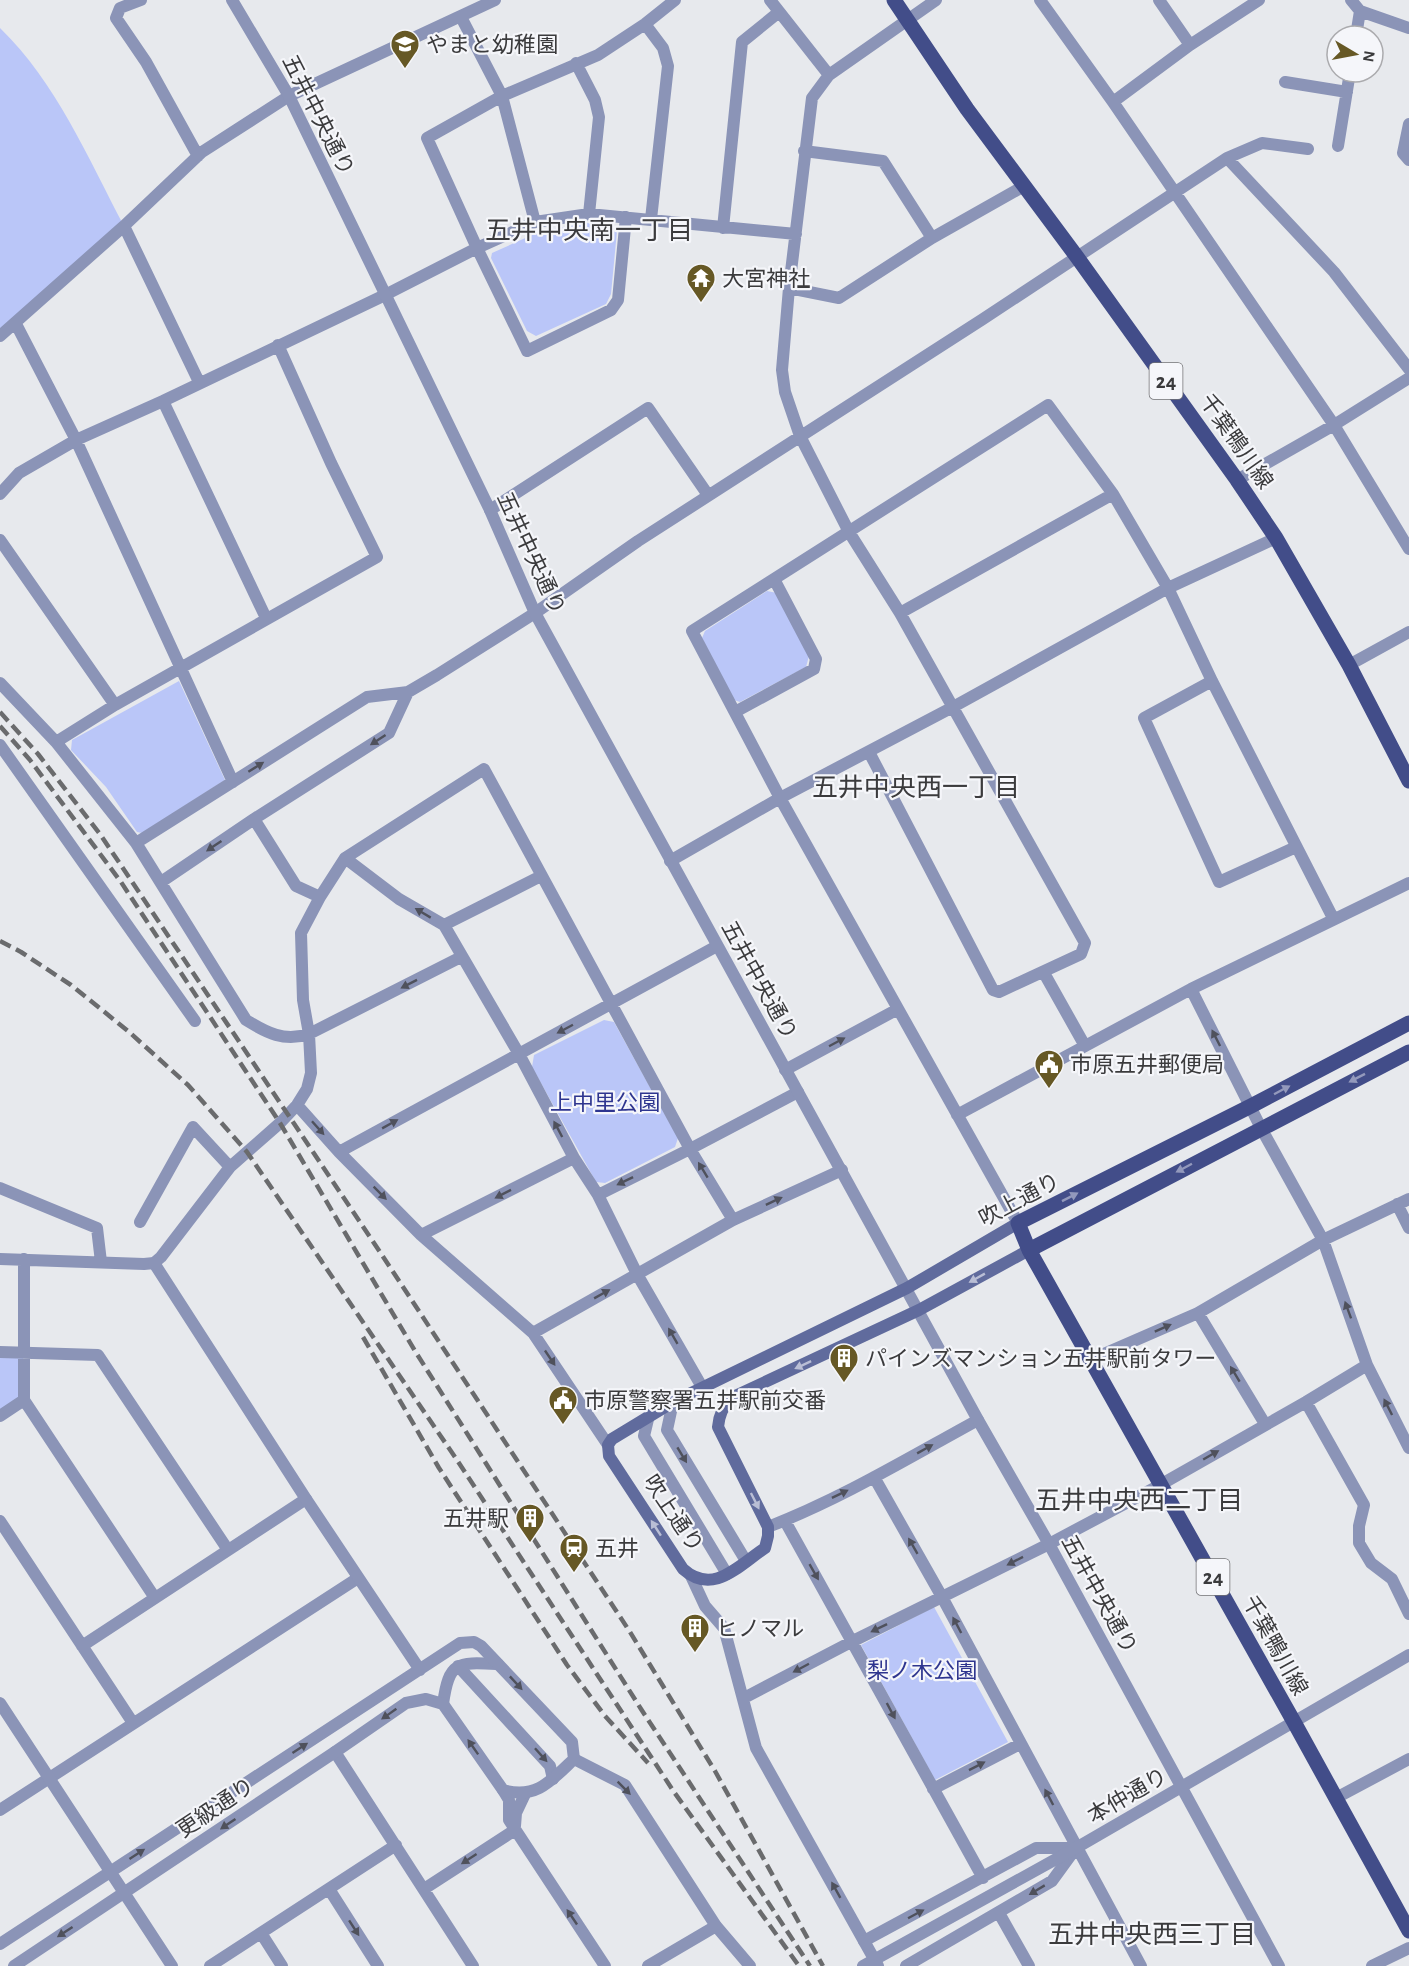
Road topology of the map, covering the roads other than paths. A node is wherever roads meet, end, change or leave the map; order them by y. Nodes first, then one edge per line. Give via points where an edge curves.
1 (141, 0) edge
2 (232, 0) edge
3 (495, 0) edge
4 (675, 0) edge
5 (770, 0) edge
6 (894, 0) edge
7 (936, 0) edge
8 (1040, 0) edge
9 (1159, 0) edge
10 (1259, 0) edge
11 (1351, 0) edge
12 (1368, 0) edge
13 (779, 12) junction
14 (1365, 13) junction
15 (461, 17) junction
16 (907, 20) junction
17 (645, 24) junction
18 (1361, 24) edge
19 (1409, 28) edge
20 (1190, 45) junction
21 (576, 63) junction
22 (829, 75) junction
23 (1285, 82) dead end
24 (1348, 84) edge
25 (1347, 92) junction
26 (289, 96) junction
27 (502, 96) junction
28 (1113, 102) junction
29 (1409, 124) edge
30 (1338, 146) dead end
31 (1308, 148) dead end
32 (804, 151) junction
33 (198, 156) junction
34 (1227, 158) junction
35 (1409, 160) edge
36 (1024, 186) junction
37 (1175, 192) junction
38 (589, 214) junction
39 (626, 217) junction
40 (651, 219) junction
41 (535, 222) junction
42 (124, 226) junction
43 (723, 228) junction
44 (796, 234) junction
45 (932, 238) junction
46 (477, 248) junction
47 (1077, 257) junction
48 (789, 288) junction
49 (385, 295) junction
50 (16, 324) junction
51 (0, 336) edge
52 (278, 345) junction
53 (1409, 369) edge
54 (1409, 378) edge
55 (200, 382) junction
56 (163, 400) junction
57 (1334, 425) junction
58 (800, 436) junction
59 (76, 440) junction
60 (1237, 480) junction
61 (0, 494) edge
62 (1113, 494) junction
63 (708, 495) junction
64 (489, 510) junction
65 (849, 531) junction
66 (1405, 534) edge
67 (1276, 538) junction
68 (0, 540) edge
69 (1409, 549) edge
70 (774, 579) junction
71 (1168, 588) junction
72 (535, 613) junction
73 (900, 613) junction
74 (266, 618) junction
75 (1409, 632) edge
76 (1349, 665) junction
77 (182, 668) junction
78 (1212, 681) junction
79 (0, 683) edge
80 (408, 692) junction
81 (115, 705) junction
82 (953, 707) junction
83 (735, 712) junction
84 (56, 742) junction
85 (2, 751) edge
86 (869, 752) junction
87 (1409, 781) edge
88 (233, 782) junction
89 (780, 798) junction
90 (254, 819) junction
91 (136, 843) junction
92 (1296, 847) junction
93 (345, 858) junction
94 (670, 861) junction
95 (540, 876) junction
96 (161, 882) junction
97 (1409, 883) edge
98 (320, 897) junction
99 (1333, 918) junction
100 (444, 925) junction
101 (717, 946) junction
102 (461, 957) junction
103 (1044, 973) junction
104 (1191, 988) junction
105 (612, 1004) junction
106 (898, 1009) junction
107 (195, 1021) dead end
108 (1409, 1023) edge
109 (309, 1034) junction
110 (1084, 1046) junction
111 (1409, 1052) edge
112 (519, 1054) junction
113 (785, 1070) junction
114 (798, 1092) junction
115 (297, 1105) junction
116 (1251, 1106) junction
117 (957, 1114) junction
118 (1261, 1128) junction
119 (690, 1149) junction
120 (339, 1152) junction
121 (574, 1158) junction
122 (230, 1167) junction
123 (842, 1170) junction
124 (0, 1188) edge
125 (598, 1195) junction
126 (1403, 1202) edge
127 (733, 1221) junction
128 (140, 1222) dead end
129 (1018, 1223) junction
130 (1409, 1228) edge
131 (421, 1235) junction
132 (1323, 1240) junction
133 (1029, 1250) junction
134 (0, 1259) edge
135 (24, 1259) junction
136 (101, 1262) junction
137 (154, 1263) junction
138 (637, 1274) junction
139 (907, 1288) junction
140 (919, 1310) junction
141 (1197, 1313) junction
142 (533, 1333) junction
143 (0, 1352) edge
144 (23, 1354) junction
145 (1090, 1360) junction
146 (1367, 1365) junction
147 (702, 1387) junction
148 (24, 1400) junction
149 (673, 1402) junction
150 (1306, 1402) junction
151 (650, 1414) junction
152 (0, 1416) edge
153 (978, 1420) junction
154 (1265, 1424) junction
155 (608, 1445) junction
156 (1409, 1448) edge
157 (874, 1477) junction
158 (1160, 1485) junction
159 (306, 1499) junction
160 (0, 1521) edge
161 (785, 1521) junction
162 (768, 1527) junction
163 (1049, 1544) junction
164 (228, 1550) junction
165 (746, 1561) junction
166 (727, 1574) junction
167 (691, 1576) junction
168 (358, 1578) junction
169 (942, 1597) junction
170 (155, 1598) junction
171 (1409, 1614) edge
172 (853, 1641) junction
173 (82, 1646) junction
174 (1409, 1656) edge
175 (498, 1664) junction
176 (458, 1666) junction
177 (420, 1670) junction
178 (744, 1698) junction
179 (0, 1703) edge
180 (443, 1704) junction
181 (1294, 1722) junction
182 (133, 1724) junction
183 (1020, 1744) junction
184 (335, 1752) junction
185 (574, 1759) junction
186 (1409, 1759) edge
187 (49, 1779) junction
188 (553, 1779) junction
189 (1182, 1788) junction
190 (933, 1789) junction
191 (503, 1790) junction
192 (525, 1794) junction
193 (1336, 1798) junction
194 (0, 1810) edge
195 (515, 1830) junction
196 (396, 1845) junction
197 (1076, 1848) junction
198 (111, 1872) junction
199 (983, 1878) junction
200 (424, 1889) junction
201 (329, 1890) junction
202 (124, 1893) junction
203 (999, 1913) junction
204 (716, 1926) junction
205 (1409, 1931) edge
206 (261, 1933) junction
207 (864, 1941) junction
208 (0, 1944) edge
209 (1409, 1948) edge
210 (14, 1966) edge
211 (172, 1966) edge
212 (210, 1966) edge
213 (282, 1966) edge
214 (378, 1966) edge
215 (473, 1966) edge
216 (605, 1966) edge
217 (648, 1966) edge
218 (750, 1966) edge
219 (863, 1966) edge
220 (878, 1966) edge
221 (906, 1966) edge
222 (1029, 1966) edge
223 (1141, 1966) edge
224 (1279, 1966) edge
225 (1372, 1966) edge

1 - 33 street via 120,8 116,18 146,62
2 - 26 street, 五井中央通り
3 - 15 street
4 - 17 street
5 - 13 street
6 - 16 main road, 千葉鴨川線 / 24
7 - 16 street
8 - 28 street
9 - 20 street
10 - 20 street
11 - 14 street
12 - 14 street
13 - 22 street
13 - 43 street via 742,42
14 - 18 street
14 - 19 street
15 - 26 street
15 - 27 street
16 - 22 street
16 - 36 main road, 千葉鴨川線 / 24
17 - 21 street via 598,55
17 - 40 street via 663,48 668,66
20 - 28 street
21 - 27 street
21 - 38 street via 595,100 598,117
22 - 32 street via 812,98
23 - 25 street
24 - 25 street
25 - 30 street
26 - 33 street
26 - 49 street, 五井中央通り
27 - 41 street
27 - 46 street via 428,138
28 - 37 street
29 - 35 street via 1403,153
31 - 34 street via 1262,143
32 - 44 street
32 - 45 street via 883,161
33 - 42 street
34 - 37 street
34 - 53 street via 1334,272
36 - 45 street
36 - 47 main road, 千葉鴨川線 / 24
37 - 47 street
37 - 57 street
38 - 39 street
38 - 41 street
39 - 40 street
39 - 46 street via 618,300 611,310 527,351
40 - 43 street
41 - 46 street
42 - 50 street
42 - 55 street
43 - 44 street
44 - 48 street
45 - 48 street via 839,298
46 - 49 street
47 - 58 street
47 - 60 main road, 千葉鴨川線 / 24
48 - 58 street via 782,370
49 - 52 street
49 - 64 street, 五井中央通り
50 - 51 street
50 - 59 street
52 - 55 street
52 - 74 street via 378,557
54 - 57 street
55 - 56 street
56 - 59 street
56 - 74 street
57 - 60 street
57 - 66 street
58 - 63 street
58 - 65 street
59 - 61 street via 19,473
59 - 77 street
60 - 67 main road, 千葉鴨川線 / 24
62 - 65 street via 1048,405
62 - 71 street
62 - 73 street
63 - 64 street via 648,408
63 - 72 street
64 - 72 street, 五井中央通り
65 - 70 street
65 - 73 street
66 - 69 street
67 - 71 street
67 - 76 main road, 千葉鴨川線 / 24
68 - 81 street
70 - 83 street via 692,631
70 - 83 street via 816,659 814,669
71 - 78 street
71 - 82 street
72 - 80 street
72 - 94 street, 五井中央通り
73 - 82 street
74 - 77 street
75 - 76 street
76 - 87 main road, 千葉鴨川線 / 24
77 - 81 street
77 - 88 street
78 - 92 street
78 - 92 street via 1144,718 1219,882
79 - 84 street
88 -> 80 street via 367,697
80 -> 90 street via 389,733
81 - 84 street
82 - 86 street
82 - 103 street via 1085,943 1082,954
83 - 89 street
84 - 91 street
85 - 107 street
86 - 89 street
86 - 103 street via 993,990 999,992
88 - 91 street
89 - 94 street
89 - 106 street
90 -> 96 street
90 - 98 street via 296,886
91 - 96 street
92 - 99 street
93 - 95 street via 484,769
93 - 98 street
100 -> 93 street via 399,899
94 - 101 street, 五井中央通り
95 - 100 street
95 - 105 street
96 - 109 street via 246,1020 268,1034 297,1038
97 - 99 street
98 - 109 street via 301,933 303,1000
99 - 104 street
100 - 102 street
101 - 105 street
101 - 113 street, 五井中央通り
102 -> 109 street
102 - 112 street
103 - 110 street
104 - 110 street
116 -> 104 street
105 -> 112 street
105 - 119 street
113 -> 106 street
106 - 117 street
116 -> 108 main road, 吹上通り
109 - 115 street via 310,1081
110 - 117 street
111 -> 118 main road
120 -> 112 street
121 -> 112 street
113 - 114 street, 五井中央通り
114 - 119 street
114 - 123 street, 五井中央通り
115 -> 120 street
115 - 122 street
116 - 118 street
129 -> 116 main road, 吹上通り
117 - 129 street
118 - 132 street
118 -> 133 main road
119 -> 125 street
127 -> 119 street
120 -> 131 street
121 - 125 street
121 -> 131 street
122 - 128 street via 193,1127
122 - 137 street
127 -> 123 street
123 - 139 street, 五井中央通り
124 - 136 street via 97,1228
125 - 138 street
126 - 130 street
126 - 132 street
127 - 138 street
129 - 133 main road, 千葉鴨川線 / 24
129 - 139 main road, 吹上通り
131 - 142 street
132 - 141 street
146 -> 132 street
133 -> 140 main road
133 - 145 main road, 千葉鴨川線 / 24
134 - 135 street
135 - 136 street
135 - 144 street
136 - 137 street
137 - 159 street
142 -> 138 street
147 -> 138 street
139 - 140 street, 五井中央通り
139 - 147 main road, 吹上通り
140 - 153 street, 五井中央通り
140 -> 162 main road via 726,1403 717,1426
145 -> 141 street
154 -> 141 street
142 -> 155 street
143 - 144 street
144 - 148 street
144 - 164 street via 98,1355
145 - 158 main road, 千葉鴨川線 / 24
146 - 150 street
156 -> 146 street
147 - 149 main road, 吹上通り
148 - 152 street
148 - 170 street
149 - 151 main road, 吹上通り
149 -> 165 street via 667,1430
150 - 154 street
150 - 171 street via 1364,1505 1359,1543 1371,1563 1392,1579
151 - 155 main road, 吹上通り
151 - 166 street via 644,1436
157 -> 153 street
153 - 163 street, 五井中央通り
158 -> 154 street
167 -> 155 main road, 吹上通り via 609,1456
161 -> 157 street
169 -> 157 street
158 - 163 street
158 - 181 main road, 千葉鴨川線 / 24
159 - 164 street
159 - 168 street
160 - 173 street
161 - 162 street
161 -> 172 street
162 - 165 main road, 吹上通り via 765,1548
163 -> 169 street
163 - 189 street, 五井中央通り
164 - 170 street
165 - 166 main road, 吹上通り
166 - 167 main road, 吹上通り via 709,1581
167 - 178 street via 705,1606 724,1628
168 - 177 street
168 - 182 street
169 -> 172 street
183 -> 169 street
170 - 173 street
172 -> 178 street
172 -> 190 street
173 - 182 street
174 - 181 street, 本仲通り
175 - 176 street
175 - 177 street, 更級通り via 481,1646 468,1641
175 -> 185 street via 572,1742
176 - 180 street via 446,1684
176 -> 188 street via 550,1766
198 -> 177 street, 更級通り
207 -> 178 street via 756,1748
179 - 187 street
180 -> 184 street, 更級通り via 426,1699 406,1702
191 -> 180 street
181 - 189 street, 本仲通り
181 - 193 main road, 千葉鴨川線 / 24
182 - 187 street
190 -> 183 street
197 -> 183 street
184 - 196 street
184 -> 202 street, 更級通り
185 - 188 street
185 -> 204 street via 624,1785
186 - 193 street
187 - 194 street
187 - 198 street
188 - 192 street
189 - 197 street, 本仲通り
189 - 224 street, 五井中央通り
190 - 199 street
191 - 192 street
191 - 195 street
192 - 195 street via 516,1813
193 - 205 main road, 千葉鴨川線 / 24
195 -> 200 street
216 -> 195 street
196 - 200 street
196 - 201 street
197 - 199 street via 1036,1848
197 -> 203 street via 1052,1881
197 - 219 street, 本仲通り
197 - 223 street
198 - 202 street
198 - 208 street, 更級通り
207 -> 199 street
200 - 215 street
201 - 206 street
201 -> 214 street
202 -> 210 street, 更級通り
202 - 211 street
203 - 221 street
203 - 222 street
204 - 217 street
204 - 218 street
206 - 212 street
206 - 213 street
207 - 220 street, bridge
209 - 225 street

